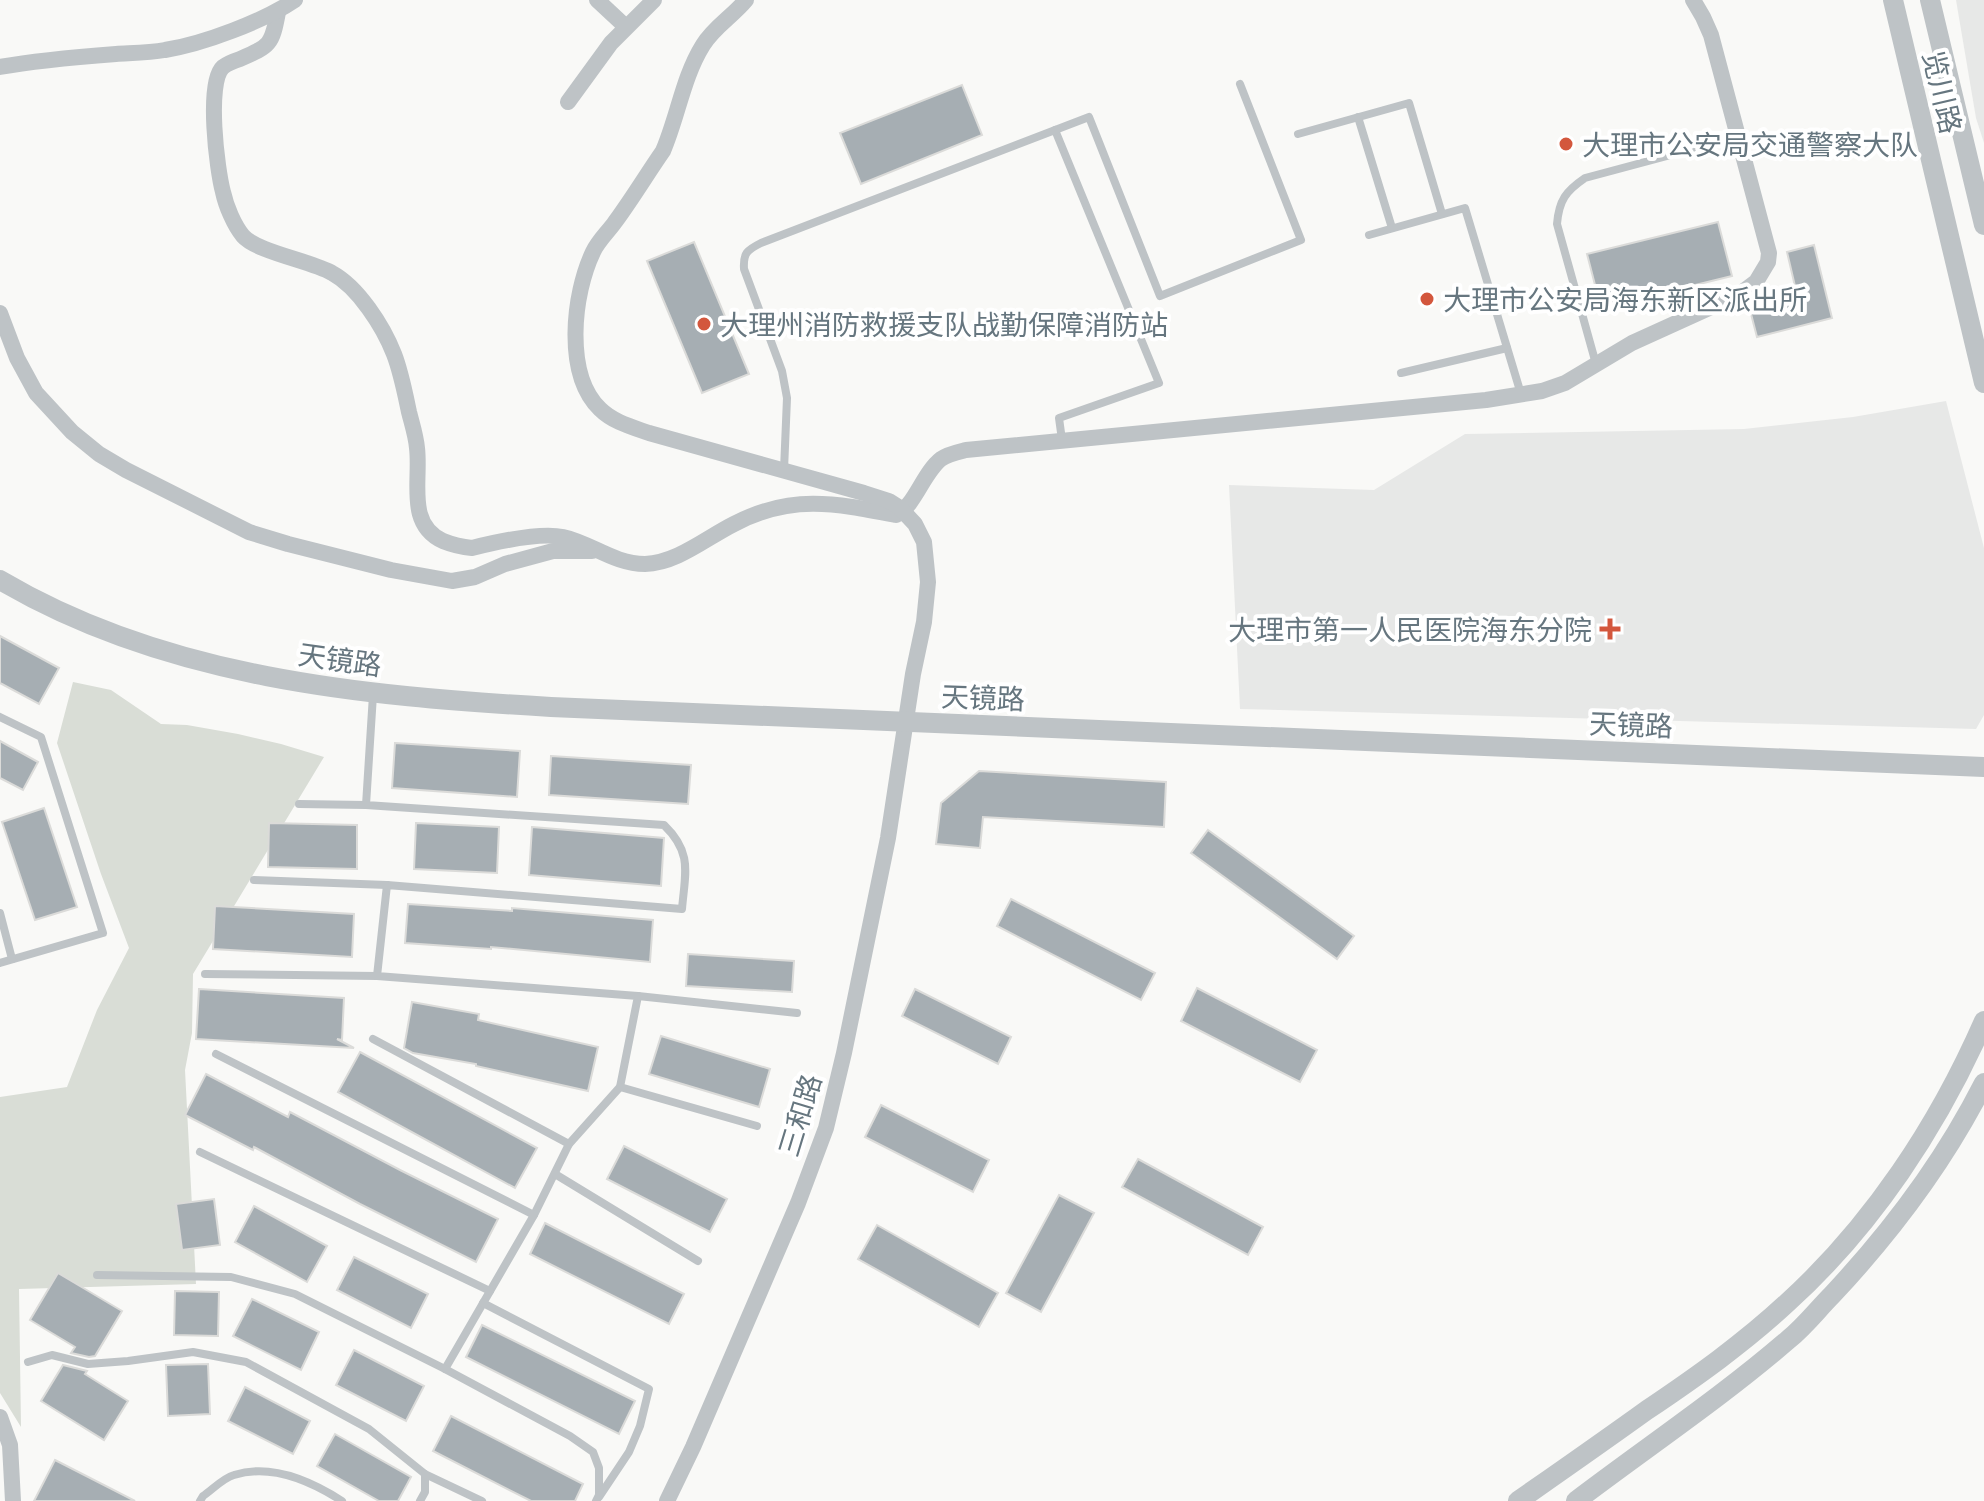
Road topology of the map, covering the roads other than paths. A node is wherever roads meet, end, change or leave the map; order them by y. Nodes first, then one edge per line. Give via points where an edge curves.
1 (295, 0) edge
2 (597, 0) edge
3 (654, 0) edge
4 (746, 0) edge
5 (1693, 0) edge
6 (1893, 0) edge
7 (1930, 0) edge
8 (278, 12) junction
9 (626, 27) junction
10 (0, 67) edge
11 (1240, 84) dead end
12 (568, 102) dead end
13 (1358, 117) junction
14 (1055, 130) junction
15 (1298, 134) dead end
16 (1738, 137) junction
17 (1442, 214) junction
18 (1984, 225) edge
19 (1392, 228) junction
20 (1369, 235) dead end
21 (0, 313) edge
22 (1507, 348) junction
23 (1596, 365) junction
24 (1401, 373) dead end
25 (1984, 383) edge
26 (1521, 394) junction
27 (1062, 441) junction
28 (784, 471) junction
29 (903, 511) junction
30 (598, 551) junction
31 (0, 580) edge
32 (373, 692) junction
33 (0, 717) edge
34 (905, 721) junction
35 (1984, 767) edge
36 (299, 804) dead end
37 (366, 805) junction
38 (254, 880) dead end
39 (387, 885) junction
40 (0, 913) edge
41 (12, 959) junction
42 (0, 963) edge
43 (205, 974) dead end
44 (377, 976) junction
45 (638, 996) junction
46 (797, 1013) dead end
47 (1984, 1021) edge
48 (373, 1039) dead end
49 (216, 1054) dead end
50 (1984, 1083) edge
51 (620, 1087) junction
52 (757, 1126) dead end
53 (569, 1144) junction
54 (200, 1152) dead end
55 (555, 1174) junction
56 (534, 1215) junction
57 (698, 1261) dead end
58 (97, 1275) dead end
59 (490, 1291) junction
60 (483, 1303) junction
61 (28, 1362) dead end
62 (445, 1369) junction
63 (0, 1417) edge
64 (425, 1474) junction
65 (13, 1501) edge
66 (200, 1501) edge
67 (342, 1501) edge
68 (420, 1501) edge
69 (482, 1501) edge
70 (667, 1501) edge
71 (1518, 1501) edge
72 (1576, 1501) edge

1 - 8 street
2 - 9 street
3 - 9 street
4 - 28 street via 704,44 663,151 594,250 583,279 576,352 589,395 620,423
5 - 16 street via 1711,35
6 - 25 street, 览川路
7 - 18 street, 览川路
8 - 10 street via 164,50
8 - 30 street via 268,44 228,64 218,76 214,106 219,171 237,227 250,242 331,272 371,311 394,353 406,398 417,447 420,520 428,531 461,547 562,536
9 - 12 street
11 - 14 lane via 1301,240 1160,296 1089,117
13 - 15 lane
13 - 17 lane via 1409,103
13 - 19 lane
14 - 27 lane via 1159,383 1059,418
14 - 28 lane via 747,251 744,269 787,398
16 - 23 street via 1769,253 1756,282
16 - 23 lane via 1585,178 1564,197 1557,224
17 - 19 lane
17 - 22 lane via 1465,208
19 - 20 lane
21 - 30 street via 36,393 72,432 126,470 249,532 452,581 553,551
22 - 24 lane
22 - 26 lane
23 - 26 street via 1565,383
26 - 27 street
27 - 29 street via 951,454 934,466
28 - 29 street via 889,501
29 - 30 street via 896,515 797,503 736,522 660,562 634,563
29 - 34 street, 三和路 via 924,542 928,582
31 - 32 street, 天镜路 via 61,612 149,646 269,677
32 - 34 street, 天镜路 via 551,707
32 - 37 lane
33 - 41 lane via 41,737 103,933
34 - 35 street, 天镜路
34 - 70 street, 三和路 via 888,838 826,1128
36 - 37 lane
37 - 39 lane via 664,825 676,836 686,859 682,909
38 - 39 lane
39 - 44 lane
40 - 41 lane
41 - 42 lane
43 - 44 lane
44 - 45 lane
45 - 46 lane
45 - 51 lane
47 - 71 street via 1920,1143 1871,1212 1788,1303 1706,1370
48 - 53 lane
49 - 56 lane
50 - 72 street via 1947,1151 1898,1219 1792,1337
51 - 52 lane
51 - 53 lane
53 - 55 lane
54 - 59 lane
55 - 56 lane
55 - 57 lane
56 - 59 lane
58 - 62 lane via 244,1280 295,1294
59 - 60 lane
60 - 62 lane
60 - 62 lane via 649,1389 629,1452 596,1501 599,1468 593,1452
61 - 64 lane via 52,1355 88,1364 193,1352 246,1362 369,1429
63 - 65 street via 10,1445
64 - 68 lane
64 - 69 lane
66 - 67 lane via 232,1475 262,1471 289,1474

